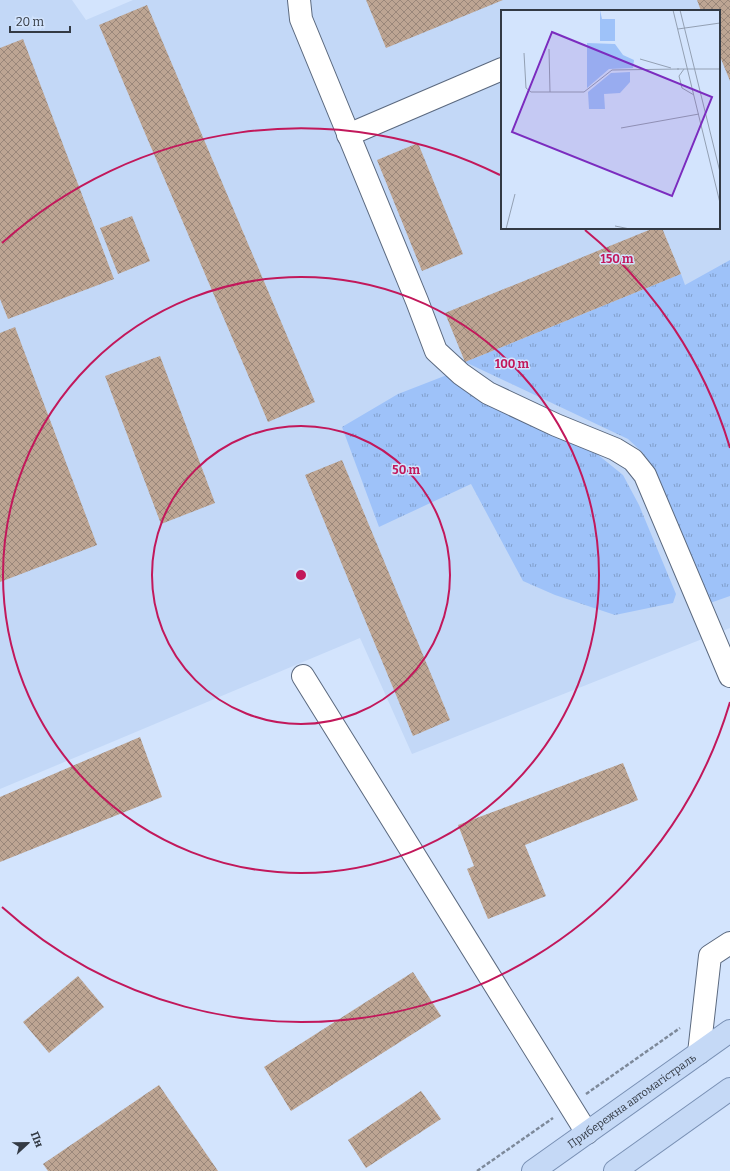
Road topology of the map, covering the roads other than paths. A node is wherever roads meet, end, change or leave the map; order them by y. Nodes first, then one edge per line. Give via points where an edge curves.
1 (299, 0) edge
2 (501, 69) edge
3 (348, 135) junction
4 (303, 676) dead end
5 (730, 676) edge
6 (730, 943) edge
7 (730, 1031) edge
8 (699, 1053) junction
9 (730, 1089) edge
10 (587, 1133) junction
11 (533, 1171) edge
12 (616, 1171) edge

1 - 3 lane via 301,19
2 - 3 lane
3 - 5 lane via 436,351 460,374 488,393 615,449 633,460 645,475
4 - 10 lane
6 - 8 lane via 710,956
7 - 8 main road, Прибережна автомагістраль
8 - 10 main road, Прибережна автомагістраль
9 - 12 main road
10 - 11 main road, Прибережна автомагістраль

